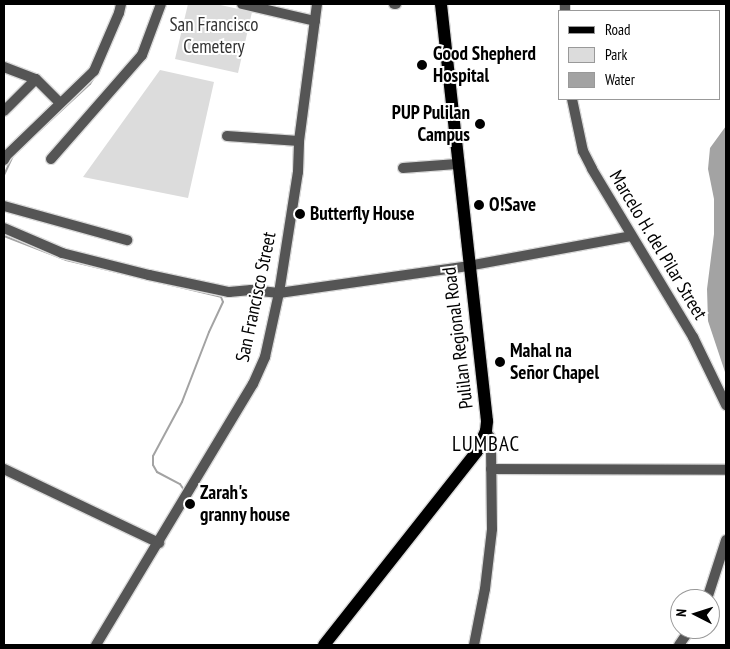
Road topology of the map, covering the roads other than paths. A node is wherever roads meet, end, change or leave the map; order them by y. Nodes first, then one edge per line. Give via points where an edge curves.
1 (121, 4) edge
2 (161, 4) edge
3 (242, 4) edge
4 (317, 4) edge
5 (441, 4) edge
6 (315, 21) junction
7 (4, 66) edge
8 (36, 79) junction
9 (572, 100) edge
10 (60, 103) junction
11 (6, 107) edge
12 (227, 136) dead end
13 (299, 141) junction
14 (52, 159) dead end
15 (4, 160) edge
16 (457, 164) junction
17 (403, 168) dead end
18 (4, 206) edge
19 (4, 228) edge
20 (632, 236) junction
21 (127, 240) dead end
22 (468, 266) junction
23 (279, 293) junction
24 (726, 405) edge
25 (486, 431) junction
26 (4, 469) edge
27 (491, 470) junction
28 (726, 470) edge
29 (726, 540) edge
30 (159, 543) junction
31 (710, 589) edge
32 (96, 645) edge
33 (324, 645) edge
34 (474, 645) edge

1 - 10 street via 94,71
2 - 14 street via 142,55
3 - 6 street
4 - 6 street, San Francisco Street
5 - 16 main road, Pulilan Regional Road
6 - 13 street, San Francisco Street
7 - 8 street
8 - 10 street
8 - 11 street
9 - 20 street, Marcelo H. del Pilar Street via 583,151
10 - 15 street
12 - 13 street
13 - 23 street, San Francisco Street via 298,172
16 - 17 street
16 - 22 main road, Pulilan Regional Road
18 - 21 street
19 - 23 street via 62,252 149,275 229,292
20 - 22 street
20 - 24 street, Marcelo H. del Pilar Street via 693,337
22 - 23 street
22 - 25 main road, Pulilan Regional Road
23 - 30 street, San Francisco Street via 265,358 253,384
25 - 27 street via 490,437
25 - 33 main road, Pulilan Regional Road via 477,451
26 - 30 street
27 - 28 street
27 - 34 street via 492,529
29 - 31 street
30 - 32 street, San Francisco Street

